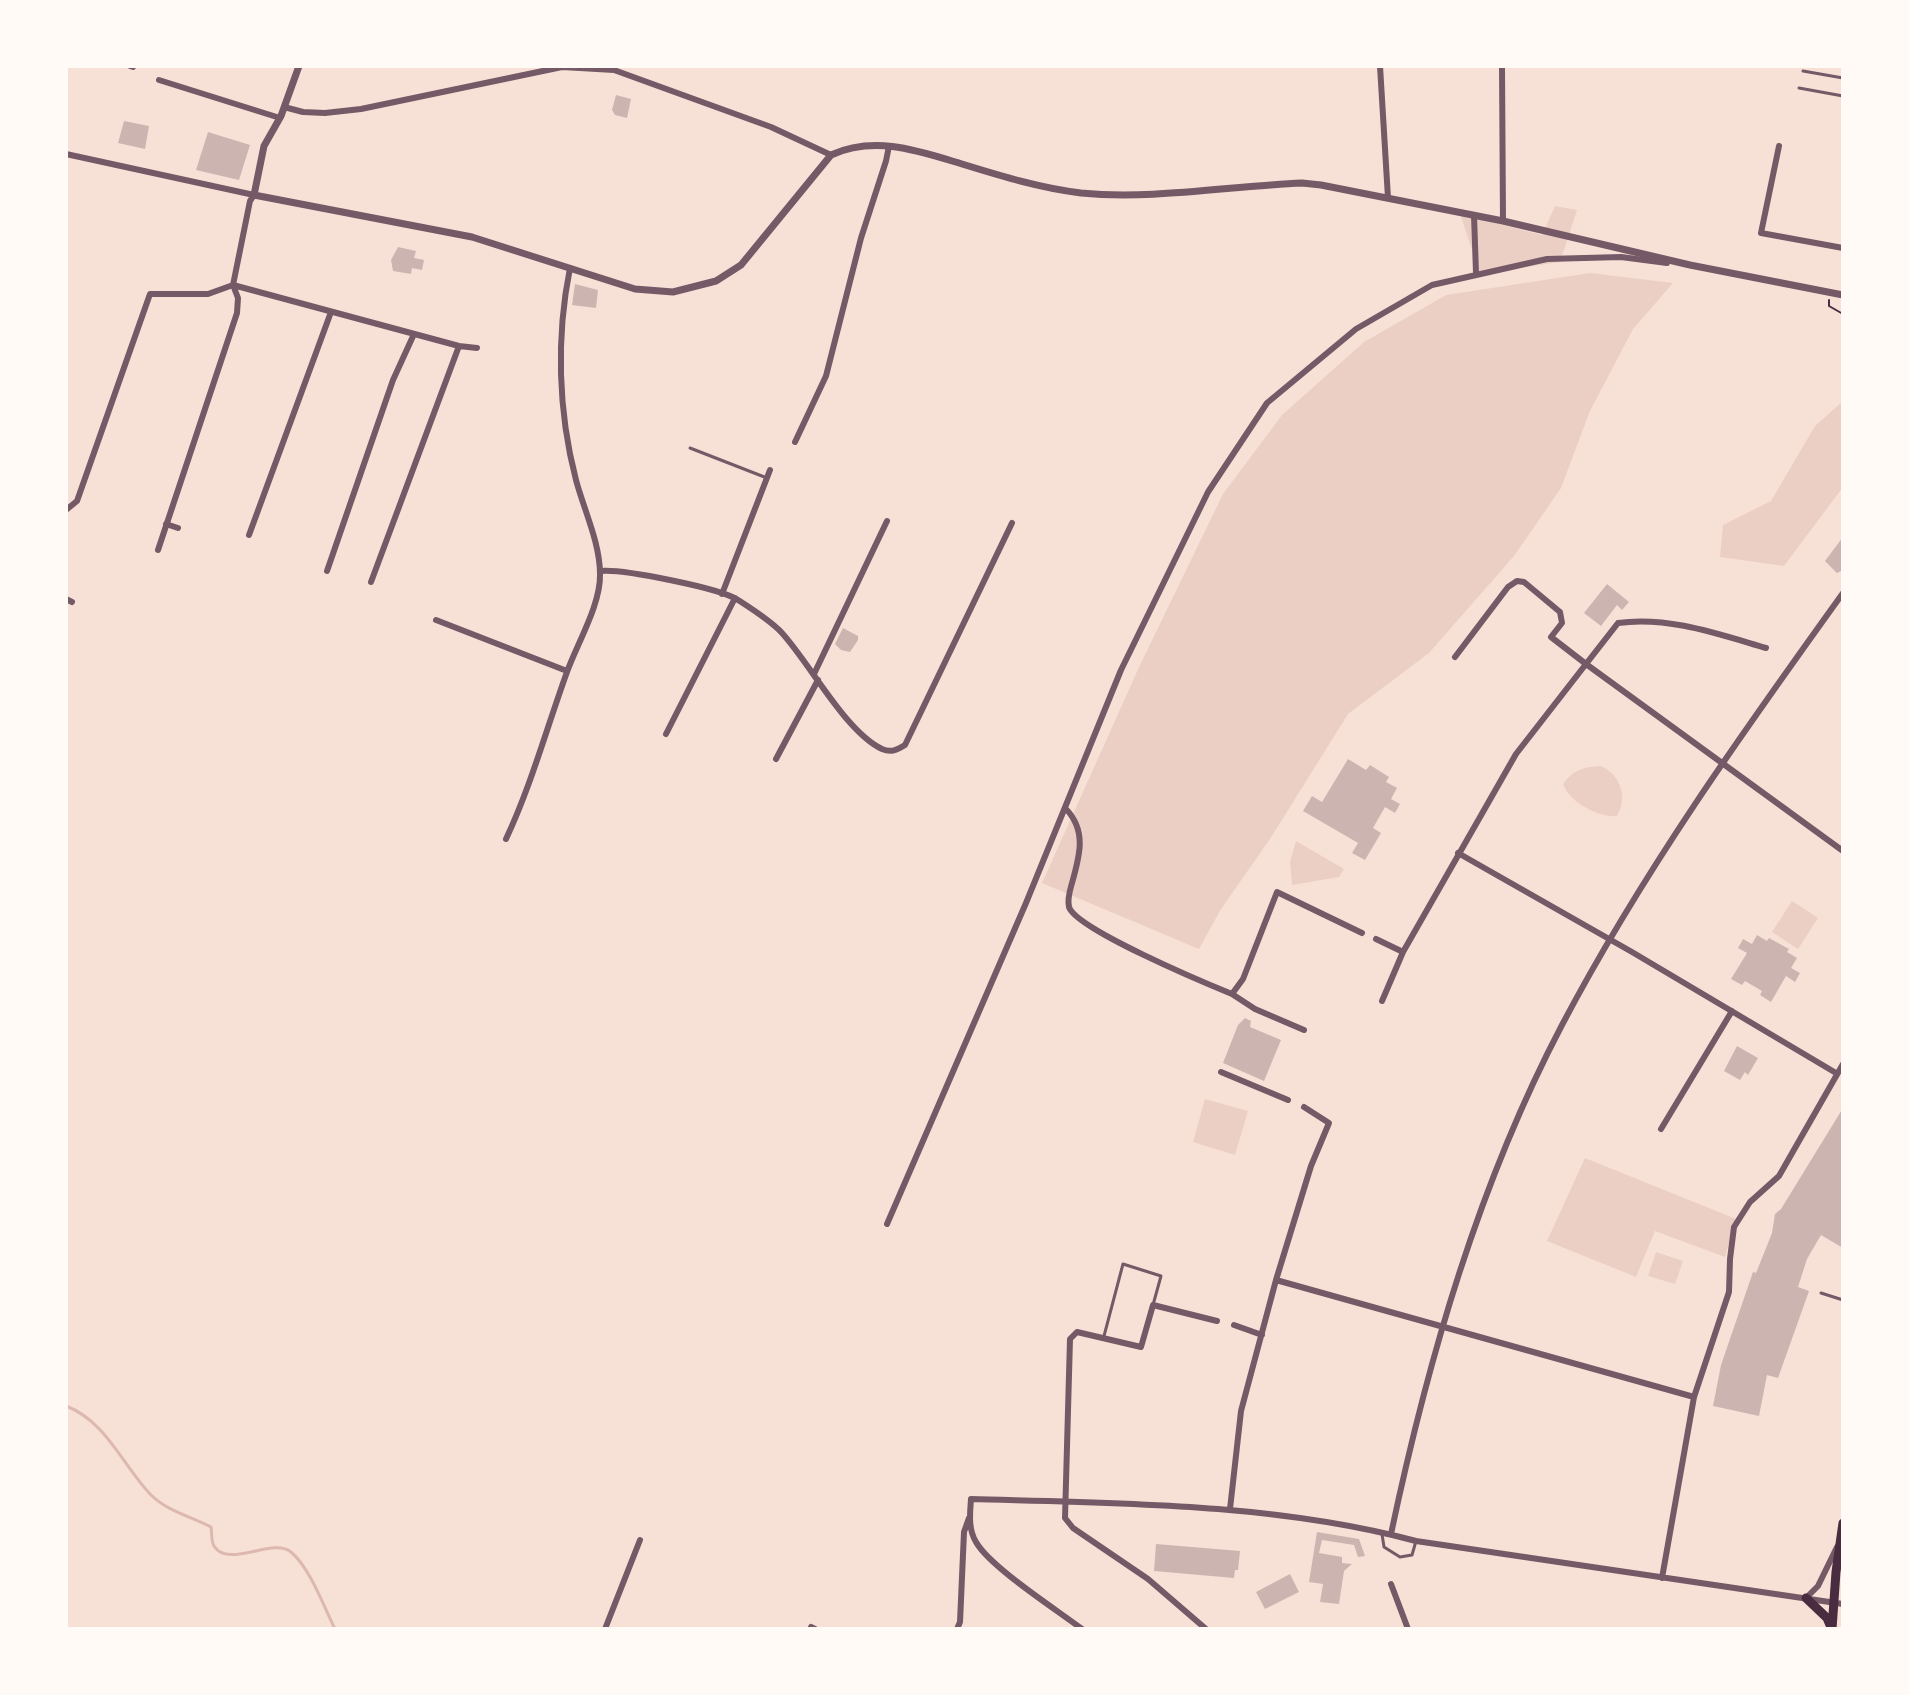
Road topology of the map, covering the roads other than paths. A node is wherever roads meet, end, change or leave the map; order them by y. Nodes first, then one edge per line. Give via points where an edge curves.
1 (299, 66) edge
2 (1380, 66) edge
3 (1502, 66) edge
4 (1803, 71) dead end
5 (1843, 78) edge
6 (159, 80) dead end
7 (1799, 88) dead end
8 (1843, 96) edge
9 (284, 107) junction
10 (280, 118) junction
11 (889, 146) junction
12 (1779, 146) dead end
13 (66, 154) edge
14 (831, 155) junction
15 (254, 195) junction
16 (1388, 198) junction
17 (1474, 215) junction
18 (1503, 221) junction
19 (1843, 248) edge
20 (1690, 265) junction
21 (570, 268) junction
22 (1476, 273) junction
23 (233, 285) junction
24 (1843, 295) edge
25 (331, 312) junction
26 (414, 334) junction
27 (459, 346) junction
28 (477, 348) dead end
29 (795, 442) dead end
30 (690, 448) dead end
31 (770, 470) dead end
32 (767, 478) junction
33 (66, 510) edge
34 (887, 521) dead end
35 (1012, 523) dead end
36 (166, 524) junction
37 (178, 528) dead end
38 (249, 535) dead end
39 (158, 550) dead end
40 (327, 571) dead end
41 (601, 571) junction
42 (371, 582) dead end
43 (1843, 593) edge
44 (722, 594) junction
45 (735, 598) junction
46 (436, 620) dead end
47 (1766, 648) dead end
48 (1455, 657) dead end
49 (1586, 664) junction
50 (567, 671) junction
51 (816, 677) junction
52 (666, 734) dead end
53 (776, 759) dead end
54 (1723, 763) junction
55 (1065, 808) junction
56 (506, 839) dead end
57 (1843, 851) edge
58 (1458, 853) junction
59 (1362, 933) dead end
60 (1376, 939) dead end
61 (1611, 940) junction
62 (1403, 952) junction
63 (1232, 994) junction
64 (1382, 1001) dead end
65 (1732, 1011) junction
66 (1302, 1030) dead end
67 (1843, 1064) edge
68 (1221, 1072) dead end
69 (1836, 1073) junction
70 (1288, 1100) dead end
71 (1304, 1107) dead end
72 (1661, 1129) dead end
73 (887, 1224) dead end
74 (1276, 1280) junction
75 (1821, 1293) dead end
76 (1843, 1300) edge
77 (1153, 1305) junction
78 (1217, 1321) dead end
79 (1234, 1325) dead end
80 (1444, 1325) junction
81 (1262, 1335) junction
82 (1103, 1337) junction
83 (1694, 1397) junction
84 (1065, 1502) junction
85 (1230, 1509) junction
86 (969, 1518) junction
87 (1843, 1523) edge
88 (1382, 1532) junction
89 (1391, 1534) junction
90 (640, 1540) dead end
91 (1840, 1540) junction
92 (1416, 1541) junction
93 (1662, 1578) junction
94 (1391, 1584) dead end
95 (1806, 1598) junction
96 (1838, 1603) edge
97 (605, 1629) edge
98 (957, 1629) edge
99 (1082, 1629) edge
100 (1206, 1629) edge
101 (1408, 1629) edge
102 (1832, 1629) edge

1 - 9 street
2 - 16 street
3 - 18 street
4 - 5 lane
6 - 10 street
7 - 8 lane
9 - 10 street
9 - 14 street via 325,113 361,109 562,67 614,70 771,127
10 - 15 street via 264,146
11 - 14 street via 859,145
11 - 16 street via 1083,193 1302,183
11 - 29 street via 826,376
12 - 19 street via 1761,233
13 - 15 street
14 - 21 street via 741,265 716,281 663,293
15 - 21 street via 472,237
15 - 23 street
16 - 17 street
17 - 18 street
17 - 22 street
18 - 20 street
20 - 22 street via 1621,257 1547,259
20 - 24 street
21 - 41 street via 560,336 563,398 571,459
22 - 55 street via 1432,285 1356,329 1267,403 1208,492 1121,670
23 - 25 street
23 - 33 street via 208,294 150,294 77,501
23 - 36 street via 237,313
25 - 26 street
25 - 38 street
26 - 27 street
26 - 40 street
27 - 28 street
27 - 42 street
30 - 32 lane
31 - 32 street
32 - 44 street
34 - 51 street
35 - 51 street via 905,745 884,750 858,731
36 - 37 street
36 - 39 street
41 - 44 street
41 - 50 street via 598,594
43 - 54 street
44 - 45 street
45 - 51 street via 780,631
45 - 52 street
46 - 50 street
47 - 49 street via 1693,627 1641,620 1618,623
48 - 49 street via 1508,587 1521,581 1560,612 1562,623 1551,637
49 - 54 street
49 - 58 street via 1516,754
50 - 56 street
51 - 53 street
54 - 57 street
54 - 61 street
55 - 63 street via 1076,819 1081,842 1069,896 1076,918
55 - 73 street
58 - 61 street
58 - 62 street
59 - 63 street via 1277,892 1243,979
60 - 62 street
61 - 65 street
61 - 80 street via 1562,1025 1522,1111 1473,1231
62 - 64 street
63 - 66 street
65 - 69 street
65 - 72 street
67 - 69 street
68 - 70 street
69 - 83 street via 1779,1176 1750,1202 1734,1227 1729,1292
71 - 74 street via 1329,1123
74 - 80 street
74 - 81 street
75 - 76 lane
77 - 78 street
77 - 82 street via 1141,1347
77 - 82 lane via 1161,1276 1123,1264
79 - 81 street
80 - 83 street
80 - 89 street via 1413,1430
81 - 85 street via 1241,1411
82 - 84 street via 1073,1334
83 - 93 street
84 - 85 street
84 - 86 street via 971,1499
84 - 100 street via 1065,1518 1073,1528 1148,1579
85 - 88 street
86 - 98 street
86 - 99 street via 975,1541 989,1558
87 - 91 main road
88 - 89 street
88 - 92 lane via 1384,1547 1400,1557 1412,1555
89 - 92 street
90 - 97 street
91 - 95 street via 1818,1586
91 - 96 main road
92 - 93 street
93 - 95 street
94 - 101 street
95 - 96 street
95 - 102 main road
96 - 102 main road

